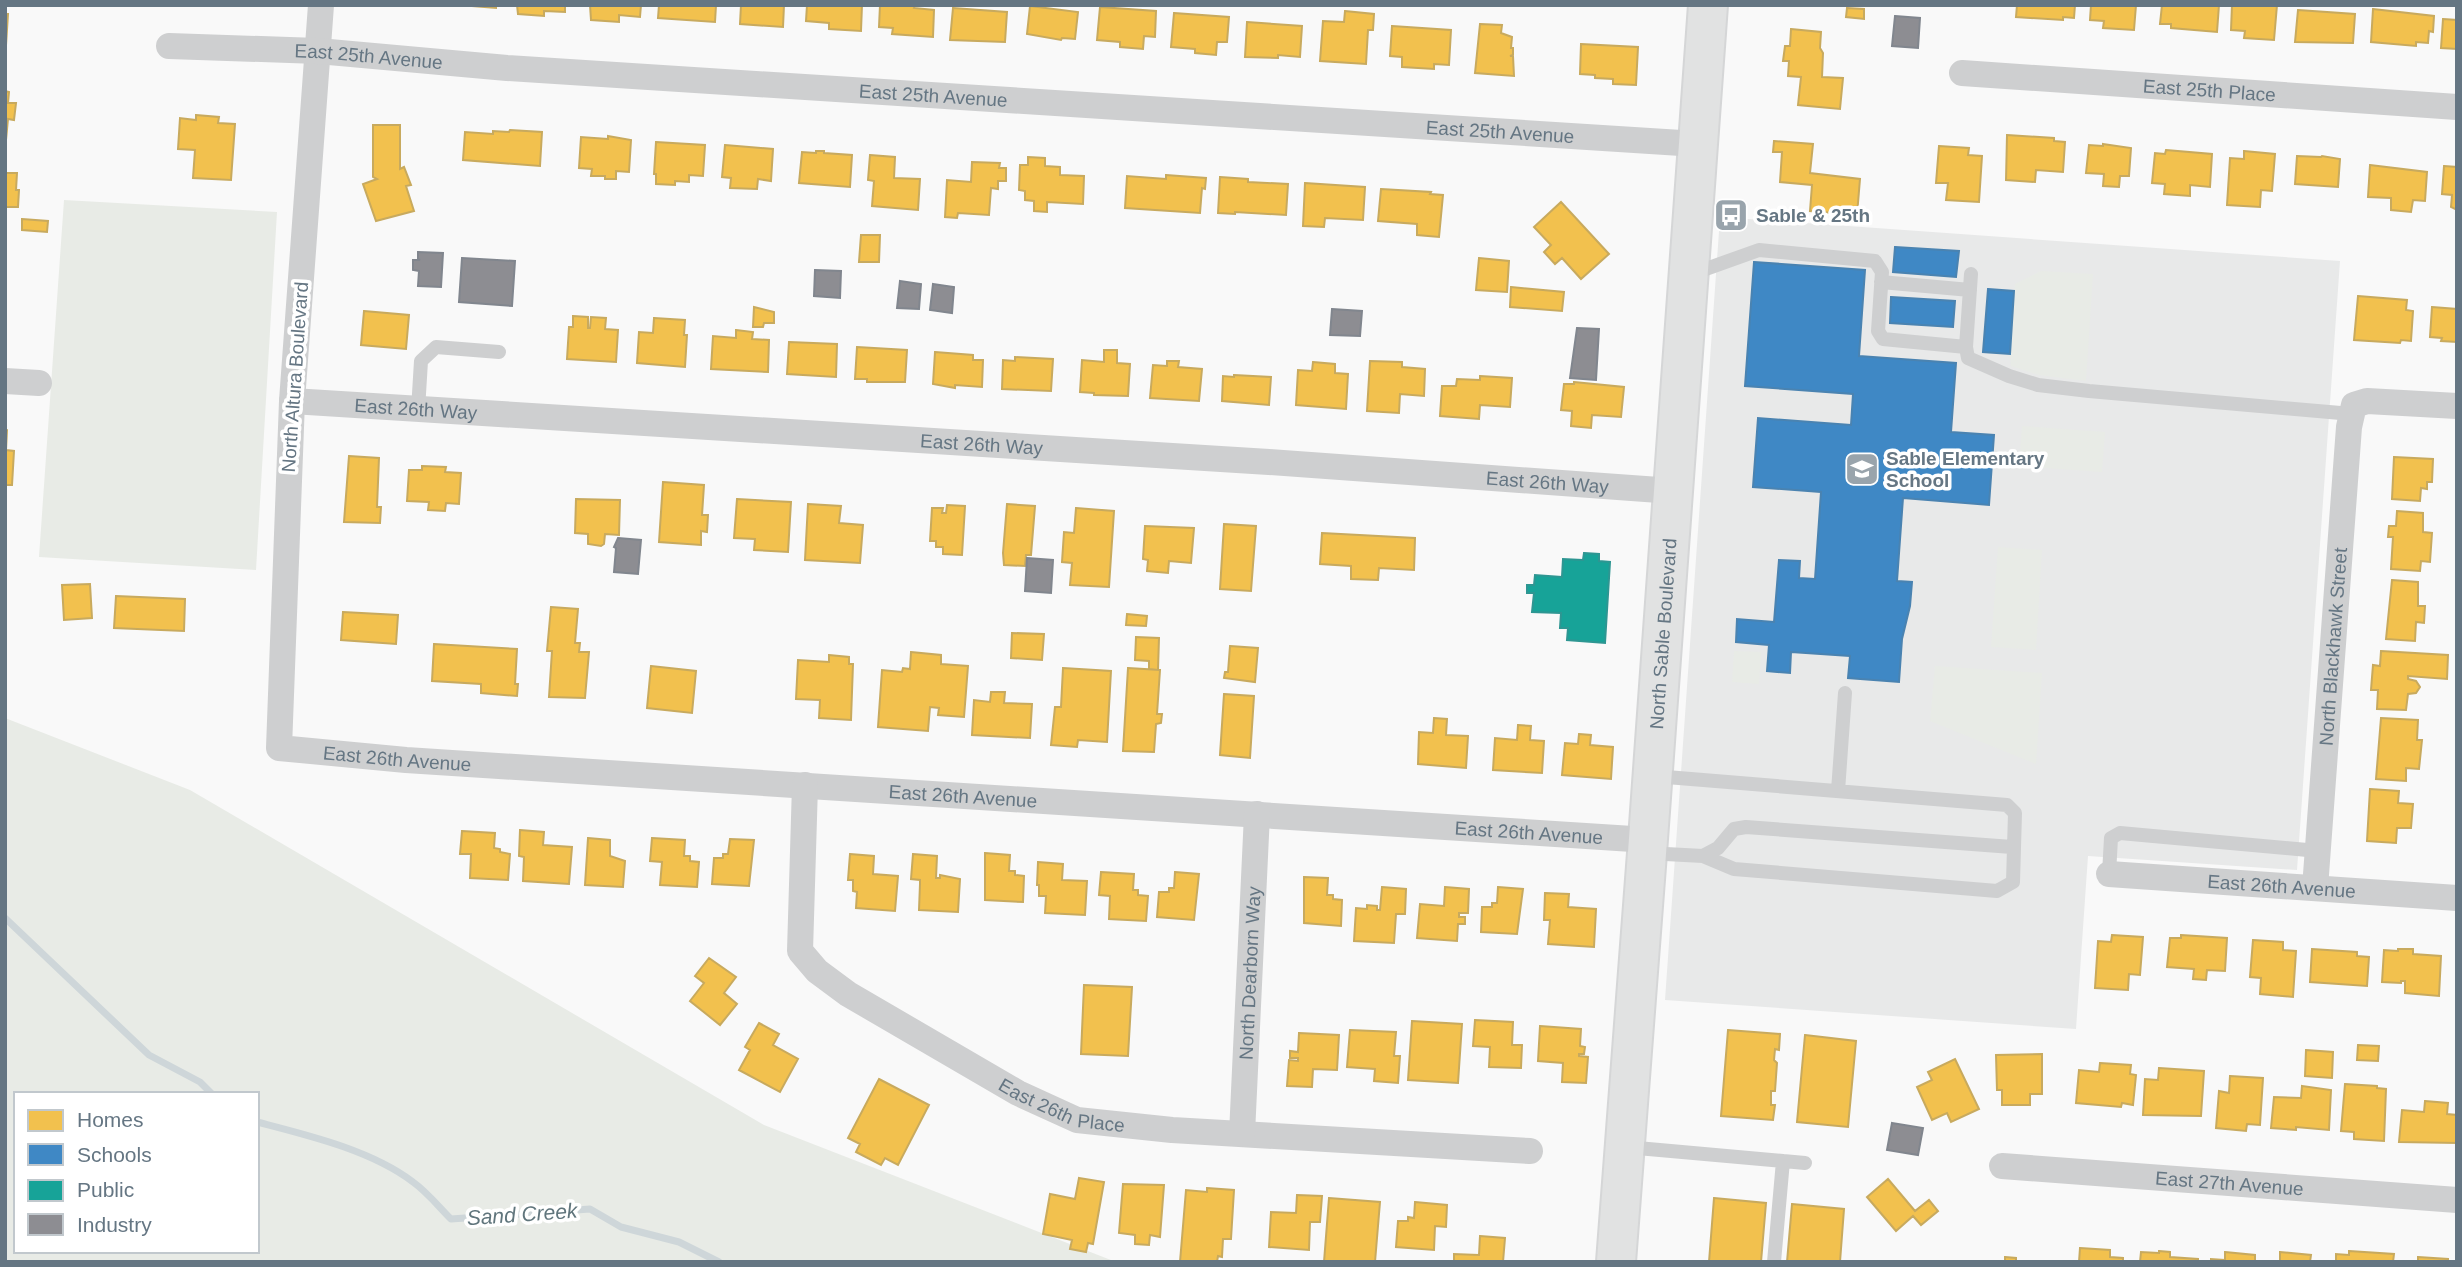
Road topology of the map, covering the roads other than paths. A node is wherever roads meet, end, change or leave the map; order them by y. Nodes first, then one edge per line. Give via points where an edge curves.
1 (321, 5) edge
2 (1707, 5) edge
3 (169, 46) dead end
4 (318, 51) junction
5 (1962, 73) dead end
6 (2457, 107) edge
7 (1697, 145) junction
8 (1971, 274) dead end
9 (1688, 275) junction
10 (1881, 282) junction
11 (1970, 290) junction
12 (1966, 347) junction
13 (499, 352) dead end
14 (5, 382) edge
15 (38, 383) dead end
16 (292, 401) junction
17 (2457, 406) edge
18 (418, 410) junction
19 (2353, 410) junction
20 (1673, 491) junction
21 (1845, 693) dead end
22 (279, 748) joint
23 (1653, 775) junction
24 (805, 786) junction
25 (1838, 791) junction
26 (1257, 814) junction
27 (1648, 846) junction
28 (2012, 847) junction
29 (2318, 851) junction
30 (1703, 856) junction
31 (2109, 874) joint
32 (2315, 888) junction
33 (2457, 898) edge
34 (1242, 1134) junction
35 (1624, 1147) junction
36 (1530, 1151) dead end
37 (1783, 1161) junction
38 (1805, 1163) dead end
39 (2002, 1166) dead end
40 (2457, 1200) edge
41 (1616, 1262) edge
42 (1774, 1262) edge

1 - 4 street, North Altura Boulevard
2 - 7 street, North Sable Boulevard
3 - 4 street, East 25th Avenue
4 - 7 street, East 25th Avenue via 507,68
4 - 16 street, North Altura Boulevard
5 - 6 street, East 25th Place
7 - 9 street, North Sable Boulevard
8 - 11 lane
9 - 10 lane via 1759,250 1875,261 1882,272
9 - 20 street, North Sable Boulevard
10 - 11 lane
10 - 12 lane via 1878,331 1883,339
11 - 12 lane
12 - 19 lane via 1968,358 2038,385
13 - 18 lane via 436,347 421,361
14 - 15 street
16 - 18 street, East 26th Way
16 - 22 street, North Altura Boulevard
17 - 19 street via 2367,401
18 - 20 street, East 26th Way
19 - 29 street, North Blackhawk Street
20 - 23 street, North Sable Boulevard
21 - 25 lane
22 - 24 street, East 26th Avenue
23 - 25 lane
23 - 27 street, North Sable Boulevard
24 - 26 street, East 26th Avenue
24 - 34 street, East 26th Place via 800,951 817,971 848,994 1018,1093 1077,1120
25 - 28 lane via 2007,805 2015,813
26 - 27 street, East 26th Avenue
26 - 34 street, North Dearborn Way
27 - 30 lane
27 - 35 street, North Sable Boulevard
28 - 30 lane via 1746,827 1734,829 1718,848
28 - 30 lane via 2012,882 1997,891 1734,869
29 - 31 lane via 2120,833 2111,838
29 - 32 street, North Blackhawk Street
31 - 32 street, East 26th Avenue
32 - 33 street, East 26th Avenue
34 - 36 street, East 26th Place
35 - 37 lane
35 - 41 street, North Sable Boulevard
37 - 38 lane
37 - 42 lane
39 - 40 street, East 27th Avenue

